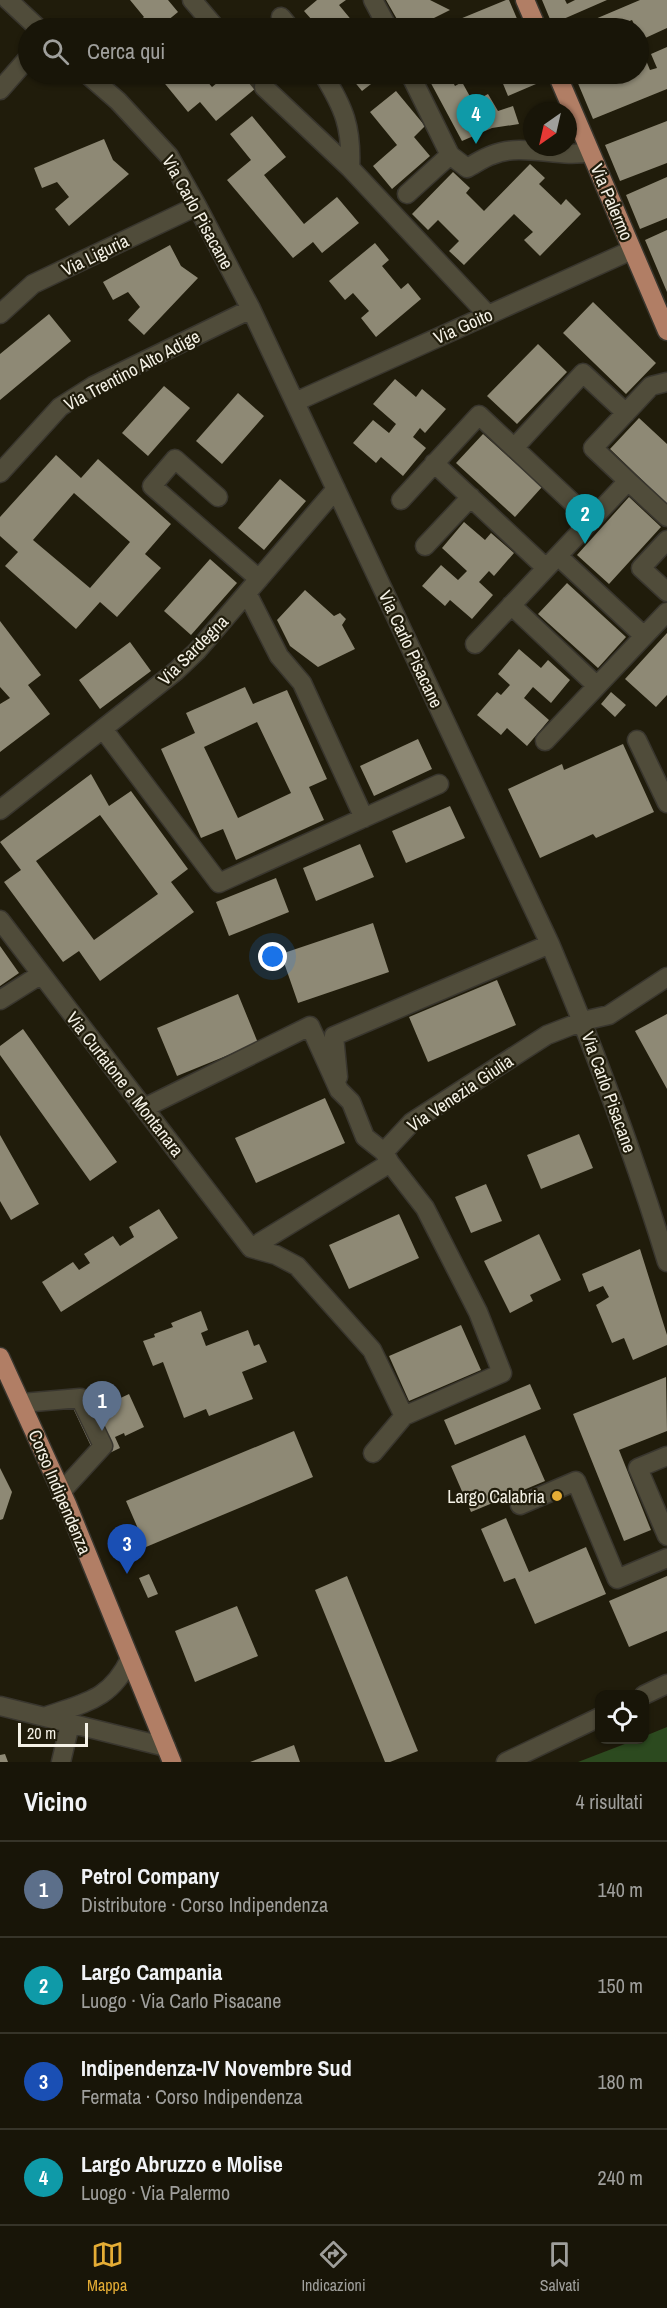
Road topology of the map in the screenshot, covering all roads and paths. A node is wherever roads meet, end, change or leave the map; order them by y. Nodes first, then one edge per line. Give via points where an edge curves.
1 (8, 0) edge
2 (192, 0) edge
3 (374, 0) edge
4 (525, 0) edge
5 (27, 18) edge
6 (207, 18) edge
7 (383, 18) edge
8 (533, 18) edge
9 (18, 69) edge
10 (98, 84) edge
11 (329, 84) edge
12 (415, 84) edge
13 (561, 84) edge
14 (264, 87) tunnel mouth
15 (0, 90) edge
16 (590, 152) junction
17 (450, 154) junction
18 (350, 168) junction
19 (407, 194) dead end
20 (197, 206) junction
21 (633, 250) junction
22 (251, 309) junction
23 (0, 314) edge
24 (488, 315) junction
25 (667, 331) edge
26 (667, 382) edge
27 (295, 402) junction
28 (626, 413) junction
29 (514, 448) junction
30 (434, 463) junction
31 (0, 473) edge
32 (628, 480) junction
33 (336, 489) junction
34 (218, 496) dead end
35 (471, 497) junction
36 (401, 500) dead end
37 (667, 517) edge
38 (591, 520) junction
39 (667, 540) edge
40 (425, 546) dead end
41 (552, 562) junction
42 (259, 579) junction
43 (667, 592) edge
44 (247, 593) junction
45 (511, 605) junction
46 (667, 612) edge
47 (644, 636) junction
48 (475, 644) dead end
49 (597, 686) junction
50 (103, 729) junction
51 (637, 740) dead end
52 (545, 741) dead end
53 (439, 784) dead end
54 (667, 803) edge
55 (0, 810) edge
56 (364, 818) junction
57 (0, 920) edge
58 (550, 944) junction
59 (40, 975) junction
60 (667, 977) edge
61 (0, 1000) edge
62 (583, 1021) junction
63 (339, 1090) junction
64 (144, 1107) junction
65 (387, 1158) junction
66 (251, 1248) junction
67 (667, 1262) edge
68 (0, 1357) edge
69 (22, 1403) junction
70 (404, 1416) junction
71 (373, 1453) dead end
72 (667, 1456) edge
73 (61, 1492) junction
74 (520, 1505) dead end
75 (667, 1536) edge
76 (667, 1558) edge
77 (130, 1659) junction
78 (667, 1684) edge
79 (649, 1693) edge
80 (0, 1706) edge
81 (47, 1716) junction
82 (595, 1719) edge
83 (70, 1724) junction
84 (169, 1755) edge
85 (61, 1762) edge
86 (506, 1762) edge

1 - 5 street
2 - 6 street
3 - 7 street
4 - 8 main road
9 - 15 street
10 - 20 street, Via Carlo Pisacane via 169,156
11 - 18 street via 347,122
12 - 17 street
13 - 16 main road, Via Palermo
14 - 18 street
16 - 17 street via 579,155 526,150 494,154 467,168
16 - 21 main road, Via Palermo
17 - 19 street
18 - 24 street
20 - 22 street, Via Carlo Pisacane
20 - 23 street, Via Liguria via 33,285
21 - 24 street, Via Goito
21 - 25 main road, Via Palermo
22 - 27 street, Via Carlo Pisacane
22 - 31 street, Via Trentino Alto Adige via 60,406
24 - 27 street, Via Goito
26 - 28 street via 651,386
27 - 33 street, Via Carlo Pisacane
28 - 29 street via 583,373
28 - 32 street via 593,448
29 - 30 street via 479,415
29 - 38 street
30 - 35 street
30 - 36 street
32 - 37 street
32 - 38 street
33 - 42 street, Via Sardegna
33 - 58 street, Via Carlo Pisacane
34 - 42 street via 175,459 152,486
35 - 40 street
35 - 41 street
38 - 41 street
39 - 43 street via 641,568
41 - 45 street
41 - 47 street
42 - 44 street, Via Sardegna
44 - 50 street, Via Sardegna via 176,671
44 - 56 street via 279,656 302,682
45 - 48 street
45 - 49 street
46 - 47 street
47 - 49 street
49 - 52 street
50 - 55 street, Via Sardegna
50 - 56 street via 219,883
51 - 54 street
53 - 56 street
57 - 59 street, Via Curtatone e Montanara
58 - 62 street, Via Carlo Pisacane
58 - 63 street via 334,1036
59 - 61 street
59 - 64 street, Via Curtatone e Montanara
60 - 62 street, Via Venezia Giulia via 609,1015
62 - 65 street, Via Venezia Giulia via 547,1035 412,1122
62 - 67 street, Via Carlo Pisacane
63 - 64 street via 310,1026
63 - 65 street via 351,1102 365,1137
64 - 66 street, Via Curtatone e Montanara
65 - 66 street, Via Venezia Giulia
65 - 70 street via 425,1208 478,1312 502,1372
66 - 70 street via 297,1266 372,1350
68 - 69 main road, Corso Indipendenza
69 - 73 main road, Corso Indipendenza
69 - 73 street via 80,1398 103,1446
70 - 71 street
72 - 75 street via 638,1468
73 - 77 main road, Corso Indipendenza
74 - 76 street via 576,1481 617,1579
77 - 81 street via 112,1688
77 - 84 main road, Corso Indipendenza
78 - 79 street
80 - 81 street
81 - 83 street
82 - 86 street
83 - 84 street
83 - 85 street

